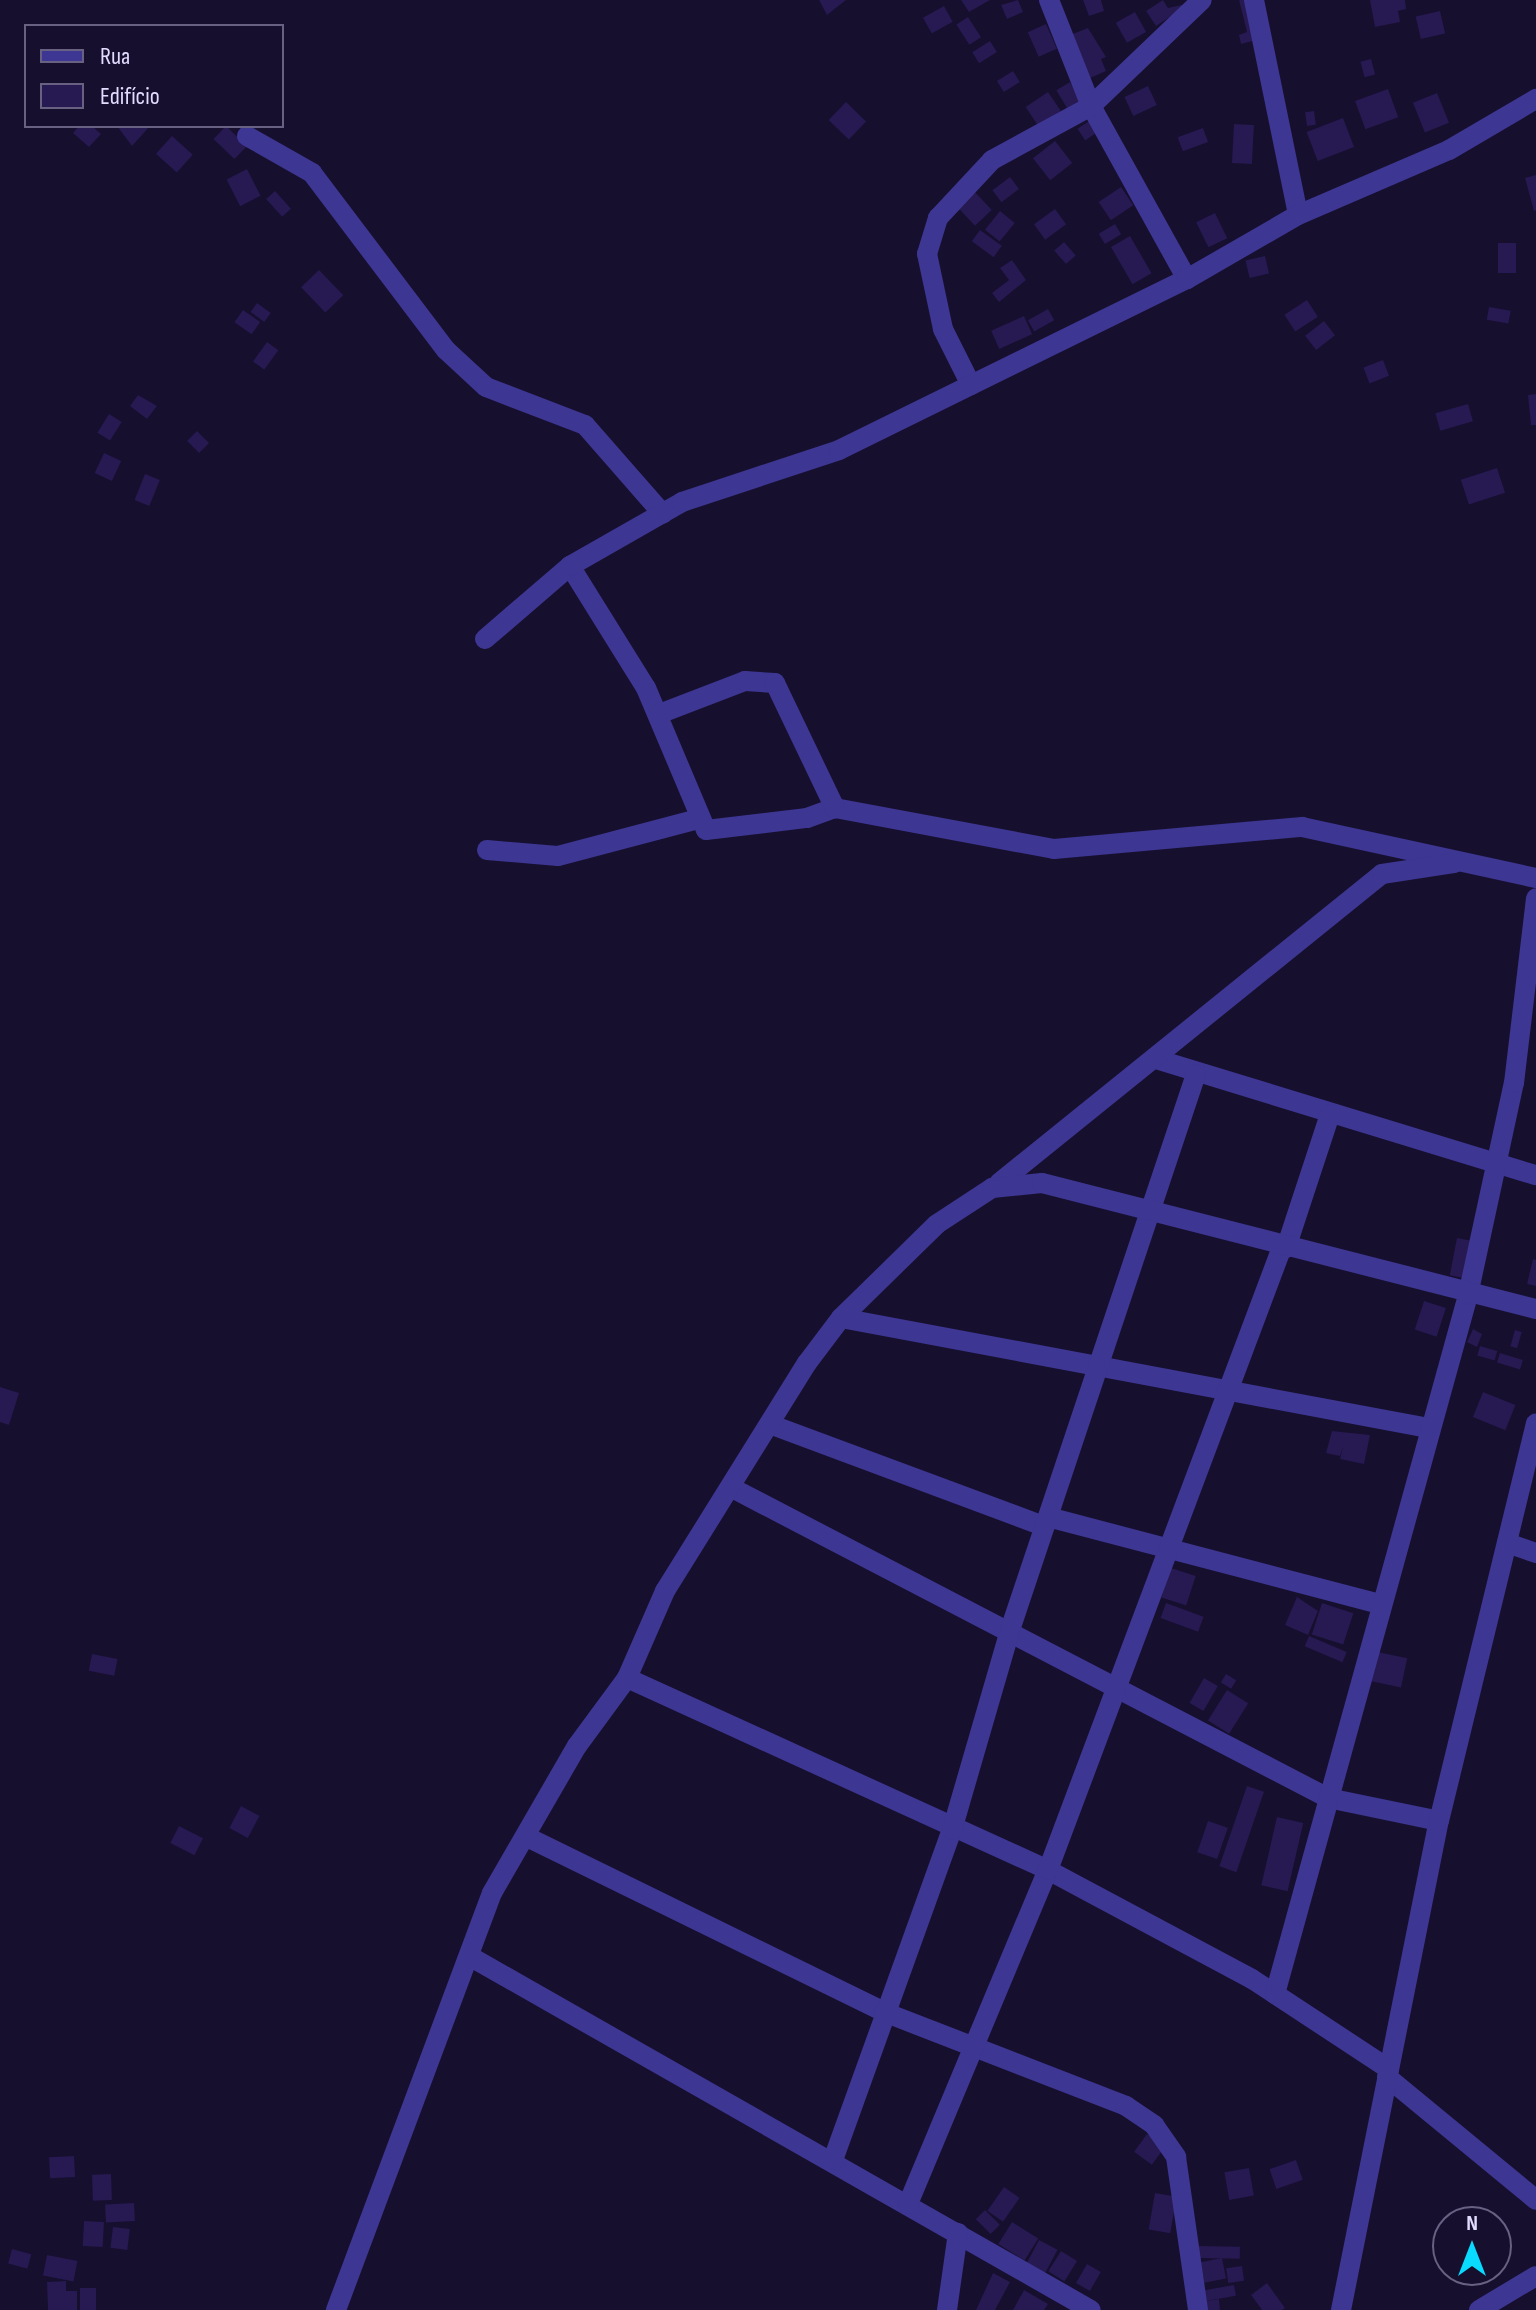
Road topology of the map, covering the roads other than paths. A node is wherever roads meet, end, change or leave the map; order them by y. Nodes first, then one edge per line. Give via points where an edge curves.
1 (1049, 0) edge
2 (1202, 0) edge
3 (1254, 0) edge
4 (1536, 99) edge
5 (1091, 106) junction
6 (247, 136) dead end
7 (1298, 215) junction
8 (1187, 279) junction
9 (971, 385) junction
10 (663, 514) junction
11 (570, 566) junction
12 (485, 639) dead end
13 (659, 714) junction
14 (835, 808) junction
15 (698, 819) junction
16 (487, 850) dead end
17 (1461, 861) junction
18 (1536, 878) edge
19 (1536, 898) edge
20 (1159, 1060) junction
21 (1196, 1074) junction
22 (1330, 1114) junction
23 (1499, 1164) junction
24 (1536, 1175) edge
25 (992, 1188) junction
26 (1151, 1213) junction
27 (1284, 1247) junction
28 (1468, 1295) junction
29 (1536, 1309) edge
30 (841, 1318) junction
31 (1100, 1362) junction
32 (1231, 1392) junction
33 (1536, 1424) edge
34 (772, 1425) junction
35 (1428, 1428) junction
36 (734, 1489) junction
37 (1046, 1521) junction
38 (1507, 1543) junction
39 (1167, 1551) junction
40 (1536, 1553) edge
41 (1380, 1604) junction
42 (1011, 1627) junction
43 (627, 1678) junction
44 (1115, 1684) junction
45 (1328, 1798) junction
46 (1439, 1821) junction
47 (952, 1830) junction
48 (527, 1837) junction
49 (1048, 1870) junction
50 (471, 1957) junction
51 (1275, 1994) junction
52 (884, 2012) junction
53 (979, 2045) junction
54 (1388, 2073) junction
55 (833, 2160) junction
56 (1536, 2200) edge
57 (908, 2204) junction
58 (958, 2233) junction
59 (1536, 2276) edge
60 (336, 2310) edge
61 (947, 2310) edge
62 (1091, 2310) edge
63 (1198, 2310) edge
64 (1341, 2310) edge
65 (1479, 2310) edge

1 - 5 street
2 - 5 street
3 - 7 street via 1286,181
4 - 7 street via 1449,150
5 - 8 street
5 - 9 street via 992,160 929,234 943,329
6 - 10 street via 312,173 446,350 476,378 517,404 585,425
7 - 8 street
8 - 9 street
9 - 10 street via 839,450 738,478
10 - 11 street
11 - 12 street
11 - 13 street
13 - 14 street via 745,681 775,683
13 - 15 street
14 - 15 street via 720,829 706,830
14 - 17 street via 1054,849 1302,827
15 - 16 street via 558,856
17 - 18 street
17 - 20 street via 1382,874
19 - 23 street
20 - 21 street
20 - 25 street
21 - 22 street
21 - 26 street
22 - 23 street
22 - 27 street
23 - 24 street
23 - 28 street
25 - 26 street via 1042,1183
25 - 30 street via 937,1224
26 - 27 street
26 - 31 street
27 - 28 street
27 - 32 street
28 - 29 street
28 - 35 street
30 - 31 street
30 - 34 street
31 - 32 street
31 - 37 street
32 - 35 street
32 - 39 street
33 - 38 street
34 - 36 street
34 - 37 street
35 - 41 street
36 - 42 street
36 - 43 street via 665,1591
37 - 39 street
37 - 42 street
38 - 40 street
38 - 46 street
39 - 41 street
39 - 44 street
41 - 45 street
42 - 44 street
42 - 47 street
43 - 47 street
43 - 48 street via 577,1746
44 - 45 street
44 - 49 street
45 - 46 street
45 - 51 street
46 - 54 street
47 - 49 street
47 - 52 street
48 - 50 street via 492,1893
48 - 52 street
49 - 51 street
49 - 53 street
50 - 55 street
50 - 60 street
51 - 54 street
52 - 53 street
52 - 55 street
53 - 57 street
53 - 63 street via 1126,2106 1167,2137 1176,2157
54 - 56 street
54 - 64 street
55 - 57 street
57 - 58 street
58 - 61 street
58 - 62 street
59 - 65 street

